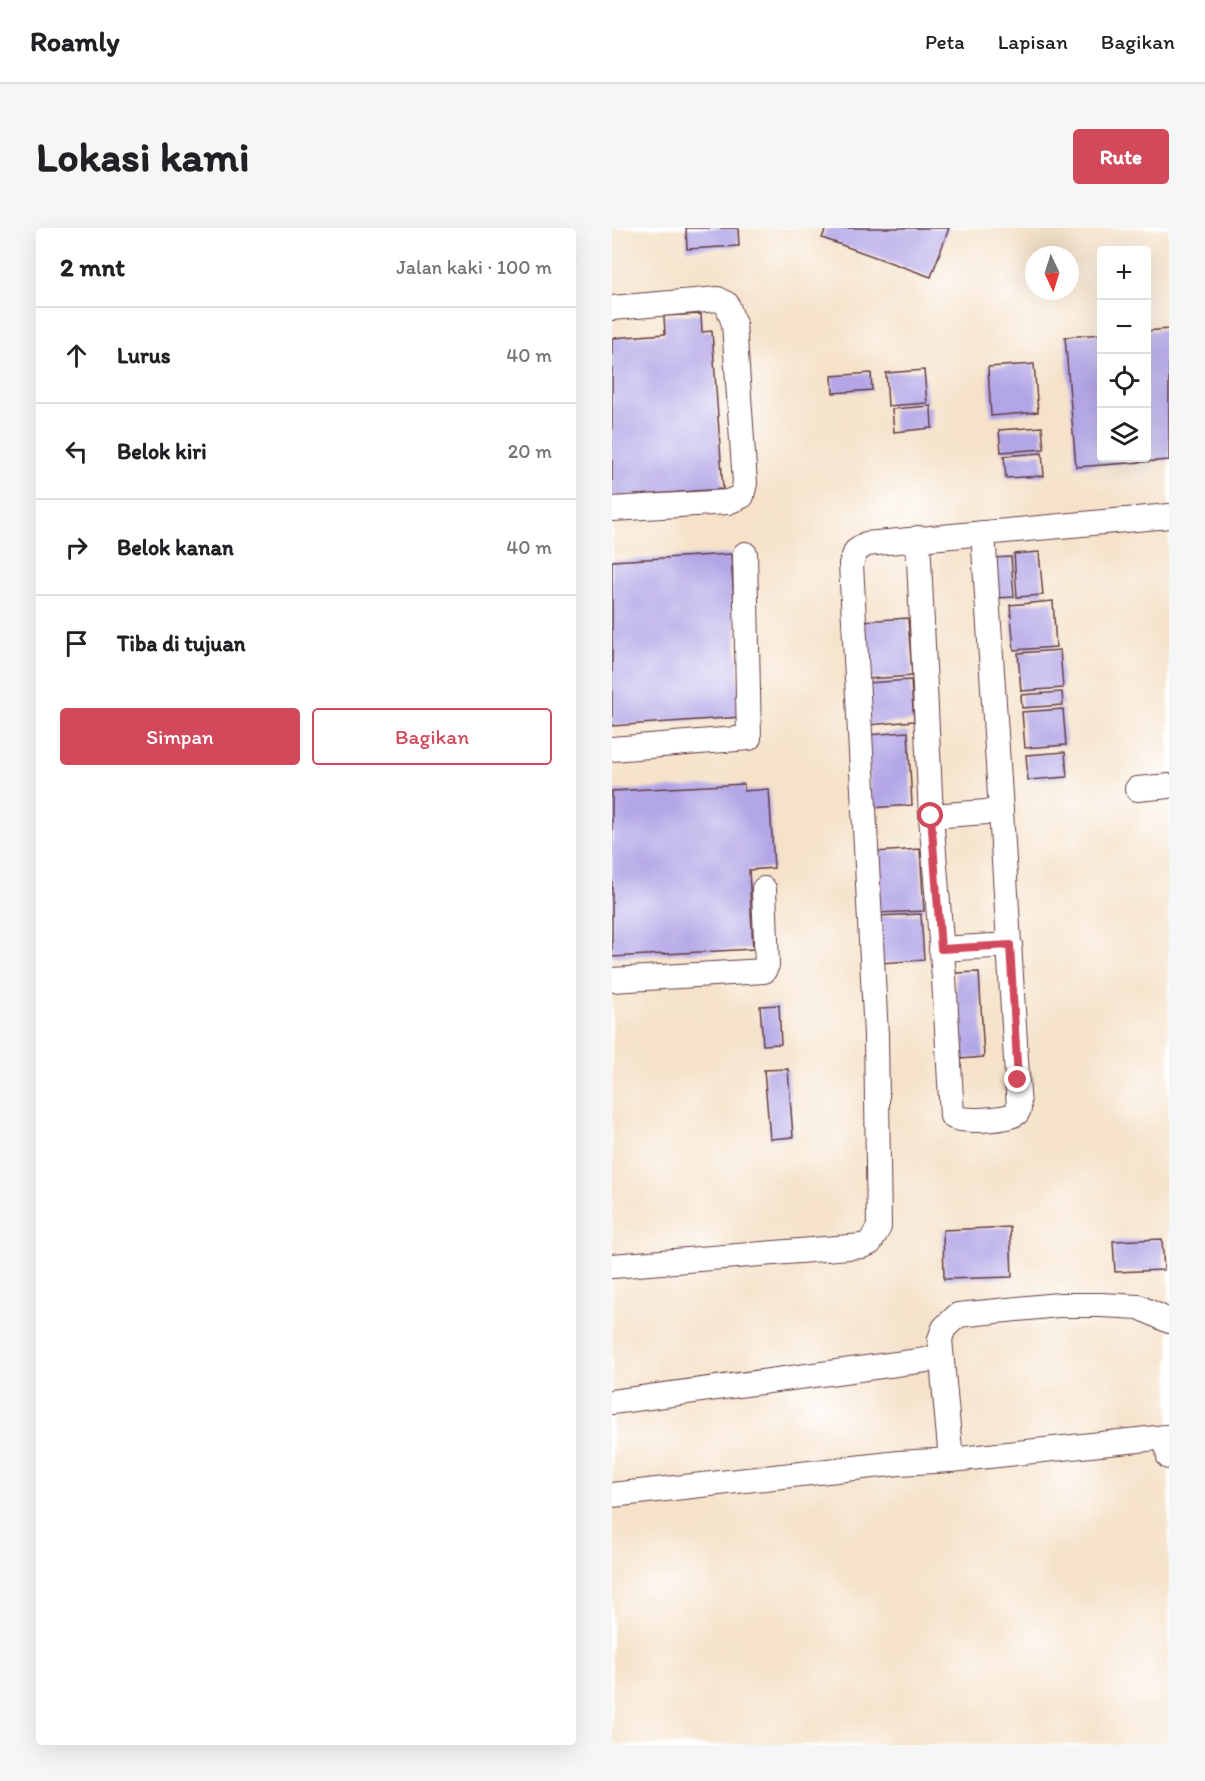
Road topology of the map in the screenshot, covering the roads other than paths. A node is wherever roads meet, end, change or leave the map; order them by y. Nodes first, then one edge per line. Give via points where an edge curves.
1 (612, 308) edge
2 (612, 509) edge
3 (1169, 516) edge
4 (983, 533) junction
5 (918, 538) junction
6 (745, 554) dead end
7 (612, 749) edge
8 (1169, 786) edge
9 (1137, 789) dead end
10 (1001, 811) junction
11 (931, 816) junction
12 (764, 889) dead end
13 (1010, 945) junction
14 (941, 949) junction
15 (612, 980) edge
16 (612, 1266) edge
17 (1169, 1321) edge
18 (941, 1358) junction
19 (612, 1402) edge
20 (1168, 1444) edge
21 (951, 1460) junction
22 (612, 1495) edge

1 - 2 lane via 718,299 727,304 734,324 746,483 742,496 728,502
3 - 4 lane
4 - 5 lane
4 - 10 lane
5 - 11 lane
5 - 16 lane via 866,544 856,551 851,564 876,1046 879,1227 870,1243 855,1247
6 - 7 lane via 749,738
8 - 9 lane
10 - 11 lane
10 - 13 lane
11 - 14 lane
12 - 15 lane via 764,971
13 - 14 lane
13 - 14 lane via 1018,1109 1007,1118 959,1120 951,1116
17 - 18 lane via 1139,1307 1101,1305 958,1315 942,1333
18 - 19 lane
18 - 21 lane
20 - 21 lane
21 - 22 lane via 899,1462

